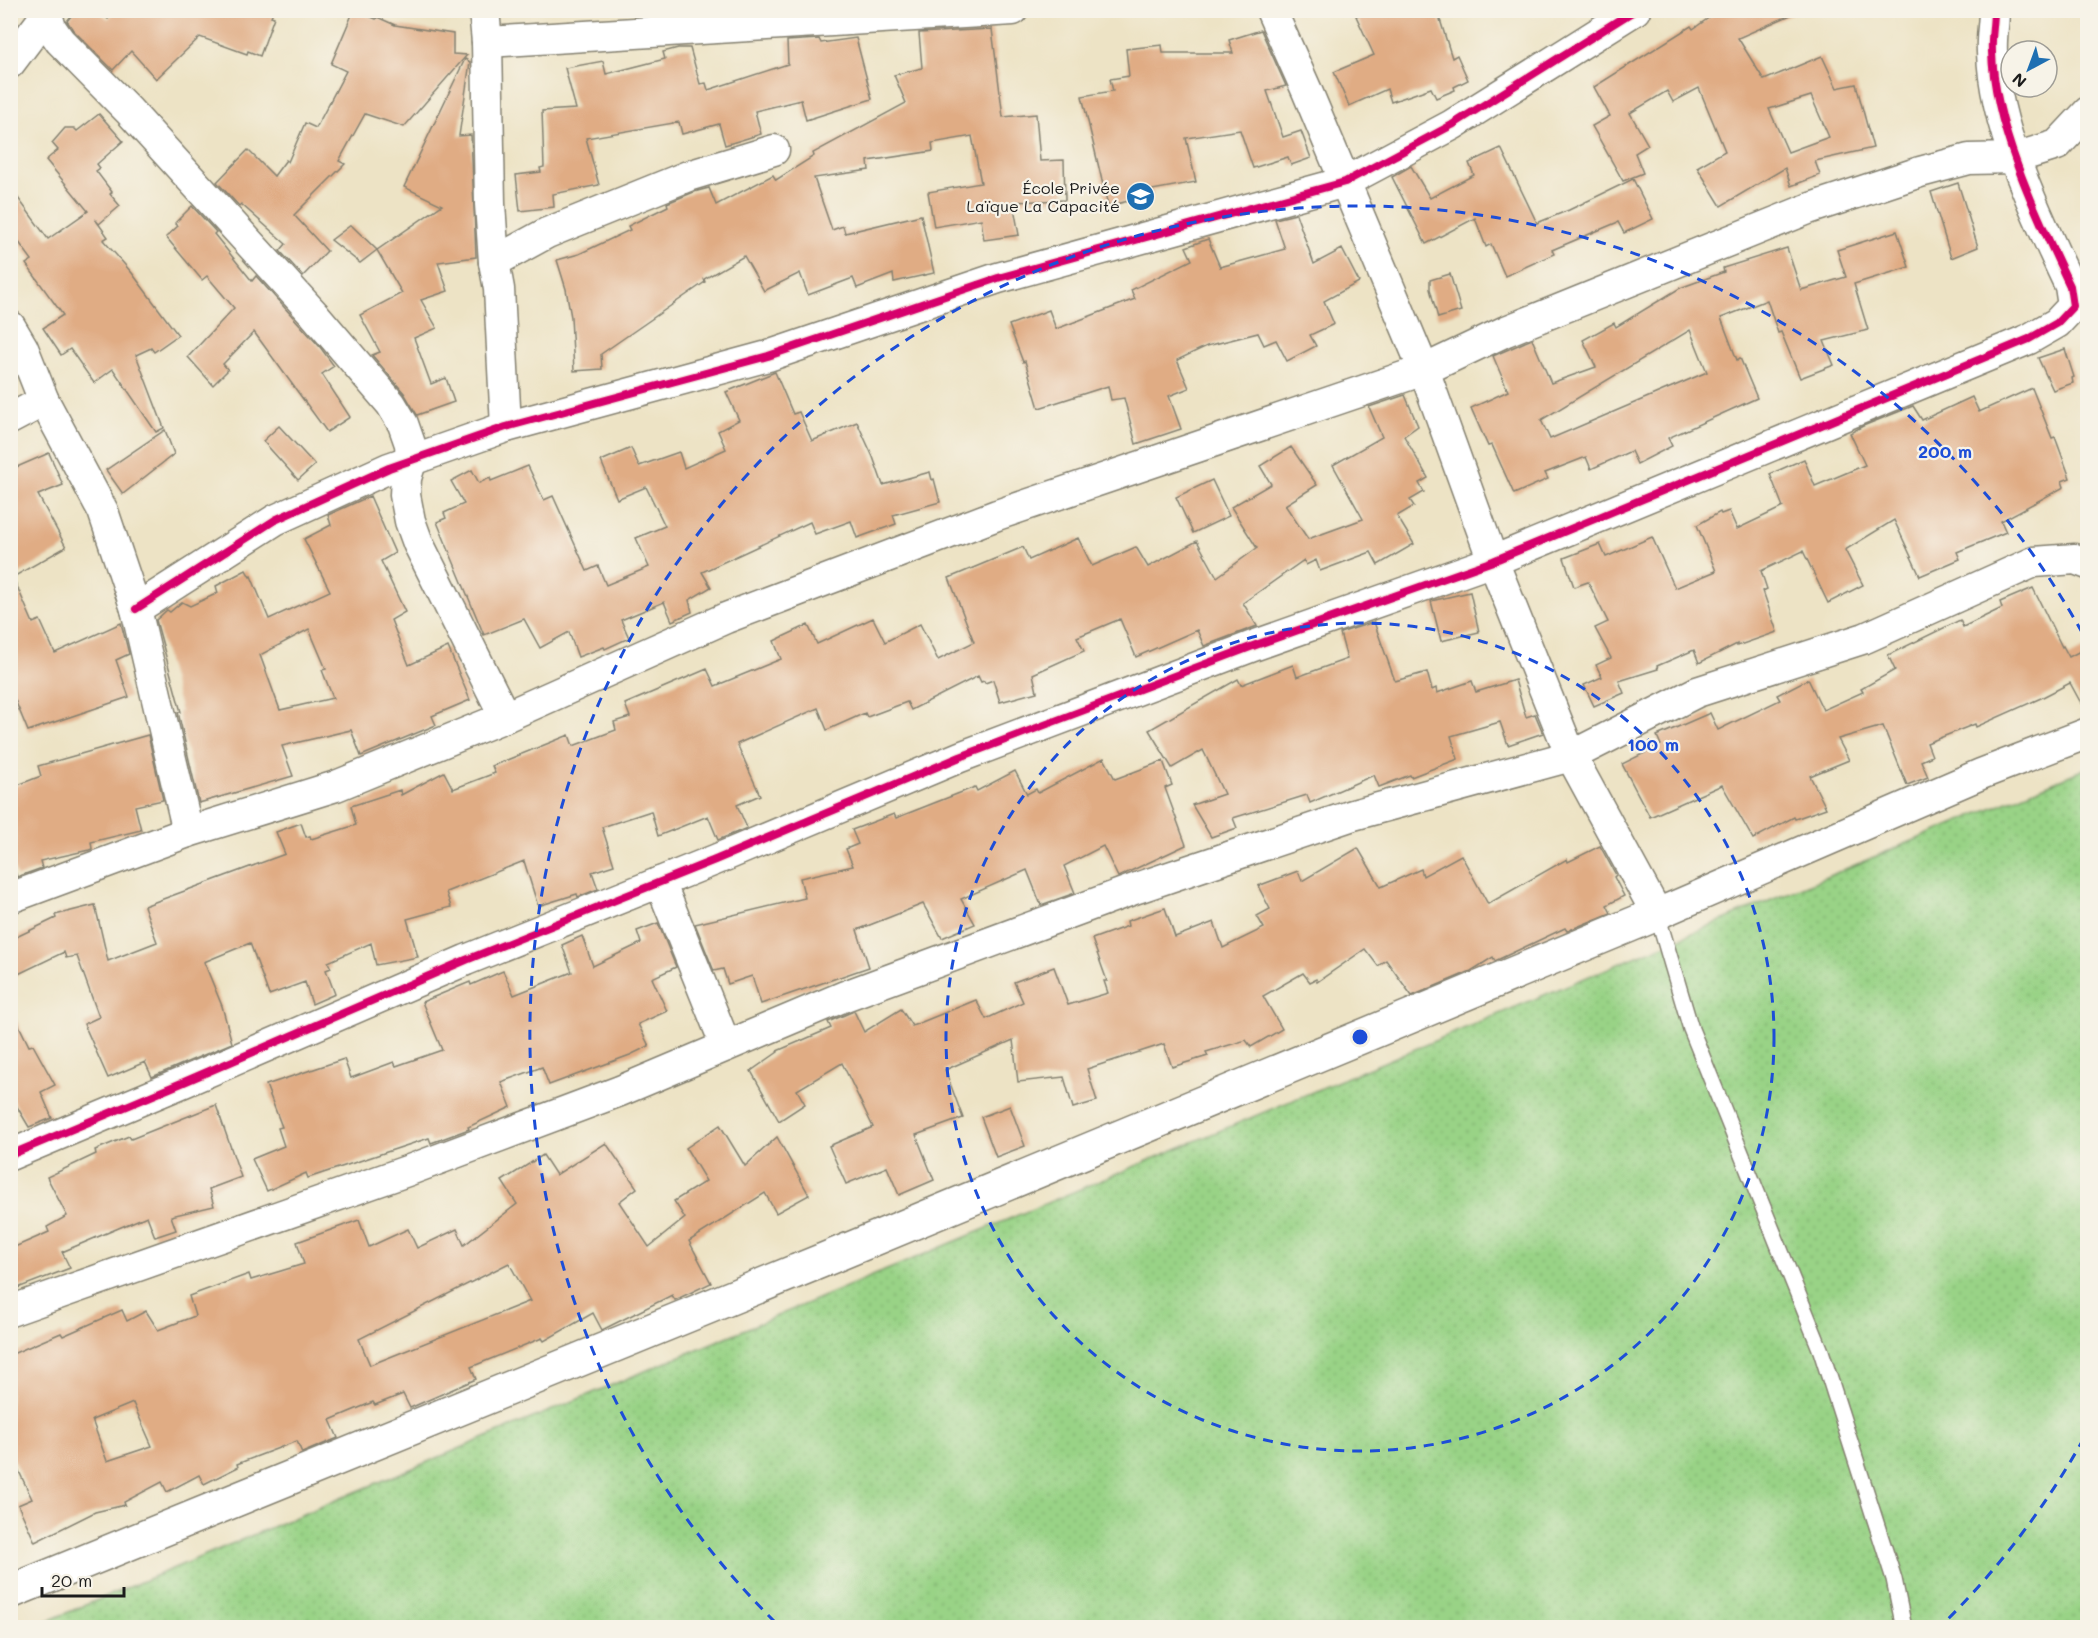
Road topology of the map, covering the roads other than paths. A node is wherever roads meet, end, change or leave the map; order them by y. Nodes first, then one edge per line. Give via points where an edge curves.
1 (484, 10) edge
2 (1013, 10) edge
3 (1271, 10) edge
4 (1635, 10) edge
5 (1994, 10) edge
6 (46, 12) edge
7 (487, 42) junction
8 (10, 63) edge
9 (2088, 112) edge
10 (774, 150) dead end
11 (2015, 158) junction
12 (1345, 182) junction
13 (494, 262) junction
14 (10, 326) edge
15 (1424, 370) junction
16 (44, 401) junction
17 (10, 419) edge
18 (506, 427) junction
19 (411, 462) junction
20 (1493, 561) junction
21 (2088, 564) edge
22 (136, 609) junction
23 (505, 717) junction
24 (2088, 733) edge
25 (1571, 756) junction
26 (188, 832) junction
27 (660, 882) junction
28 (11, 895) edge
29 (1657, 914) junction
30 (726, 1046) junction
31 (10, 1155) edge
32 (10, 1311) edge
33 (10, 1592) edge
34 (1904, 1628) edge

1 - 7 street
2 - 7 street
3 - 12 street
4 - 12 street via 1452,125
5 - 11 street via 1992,52 1999,103
6 - 8 street
6 - 19 street via 60,41 307,305 391,404 410,444
7 - 13 street
9 - 11 street via 2057,145
10 - 13 street via 688,176 547,234
11 - 15 street via 1969,159 1808,209 1506,331
11 - 20 street via 2070,286 2073,306 2057,323 2029,339
12 - 15 street
12 - 18 street via 998,278 768,356
13 - 18 street via 500,289
14 - 16 street
15 - 20 street
15 - 23 street via 997,515 726,618
16 - 17 street
16 - 22 street via 103,511
18 - 19 street
19 - 22 street via 356,482 275,520
19 - 23 street via 405,495 418,543
20 - 25 street
20 - 27 street via 1253,646 971,753
21 - 25 street via 2075,560 2034,562 1865,638 1697,692
22 - 26 street
23 - 26 street via 336,786
24 - 29 street via 1981,774
25 - 29 street
25 - 30 street via 1353,814 1137,888 845,996
26 - 28 street
27 - 30 street
27 - 31 street via 466,960
29 - 33 main road
29 - 34 lane via 1691,1029 1821,1351 1894,1579
30 - 32 street via 620,1091 407,1171

